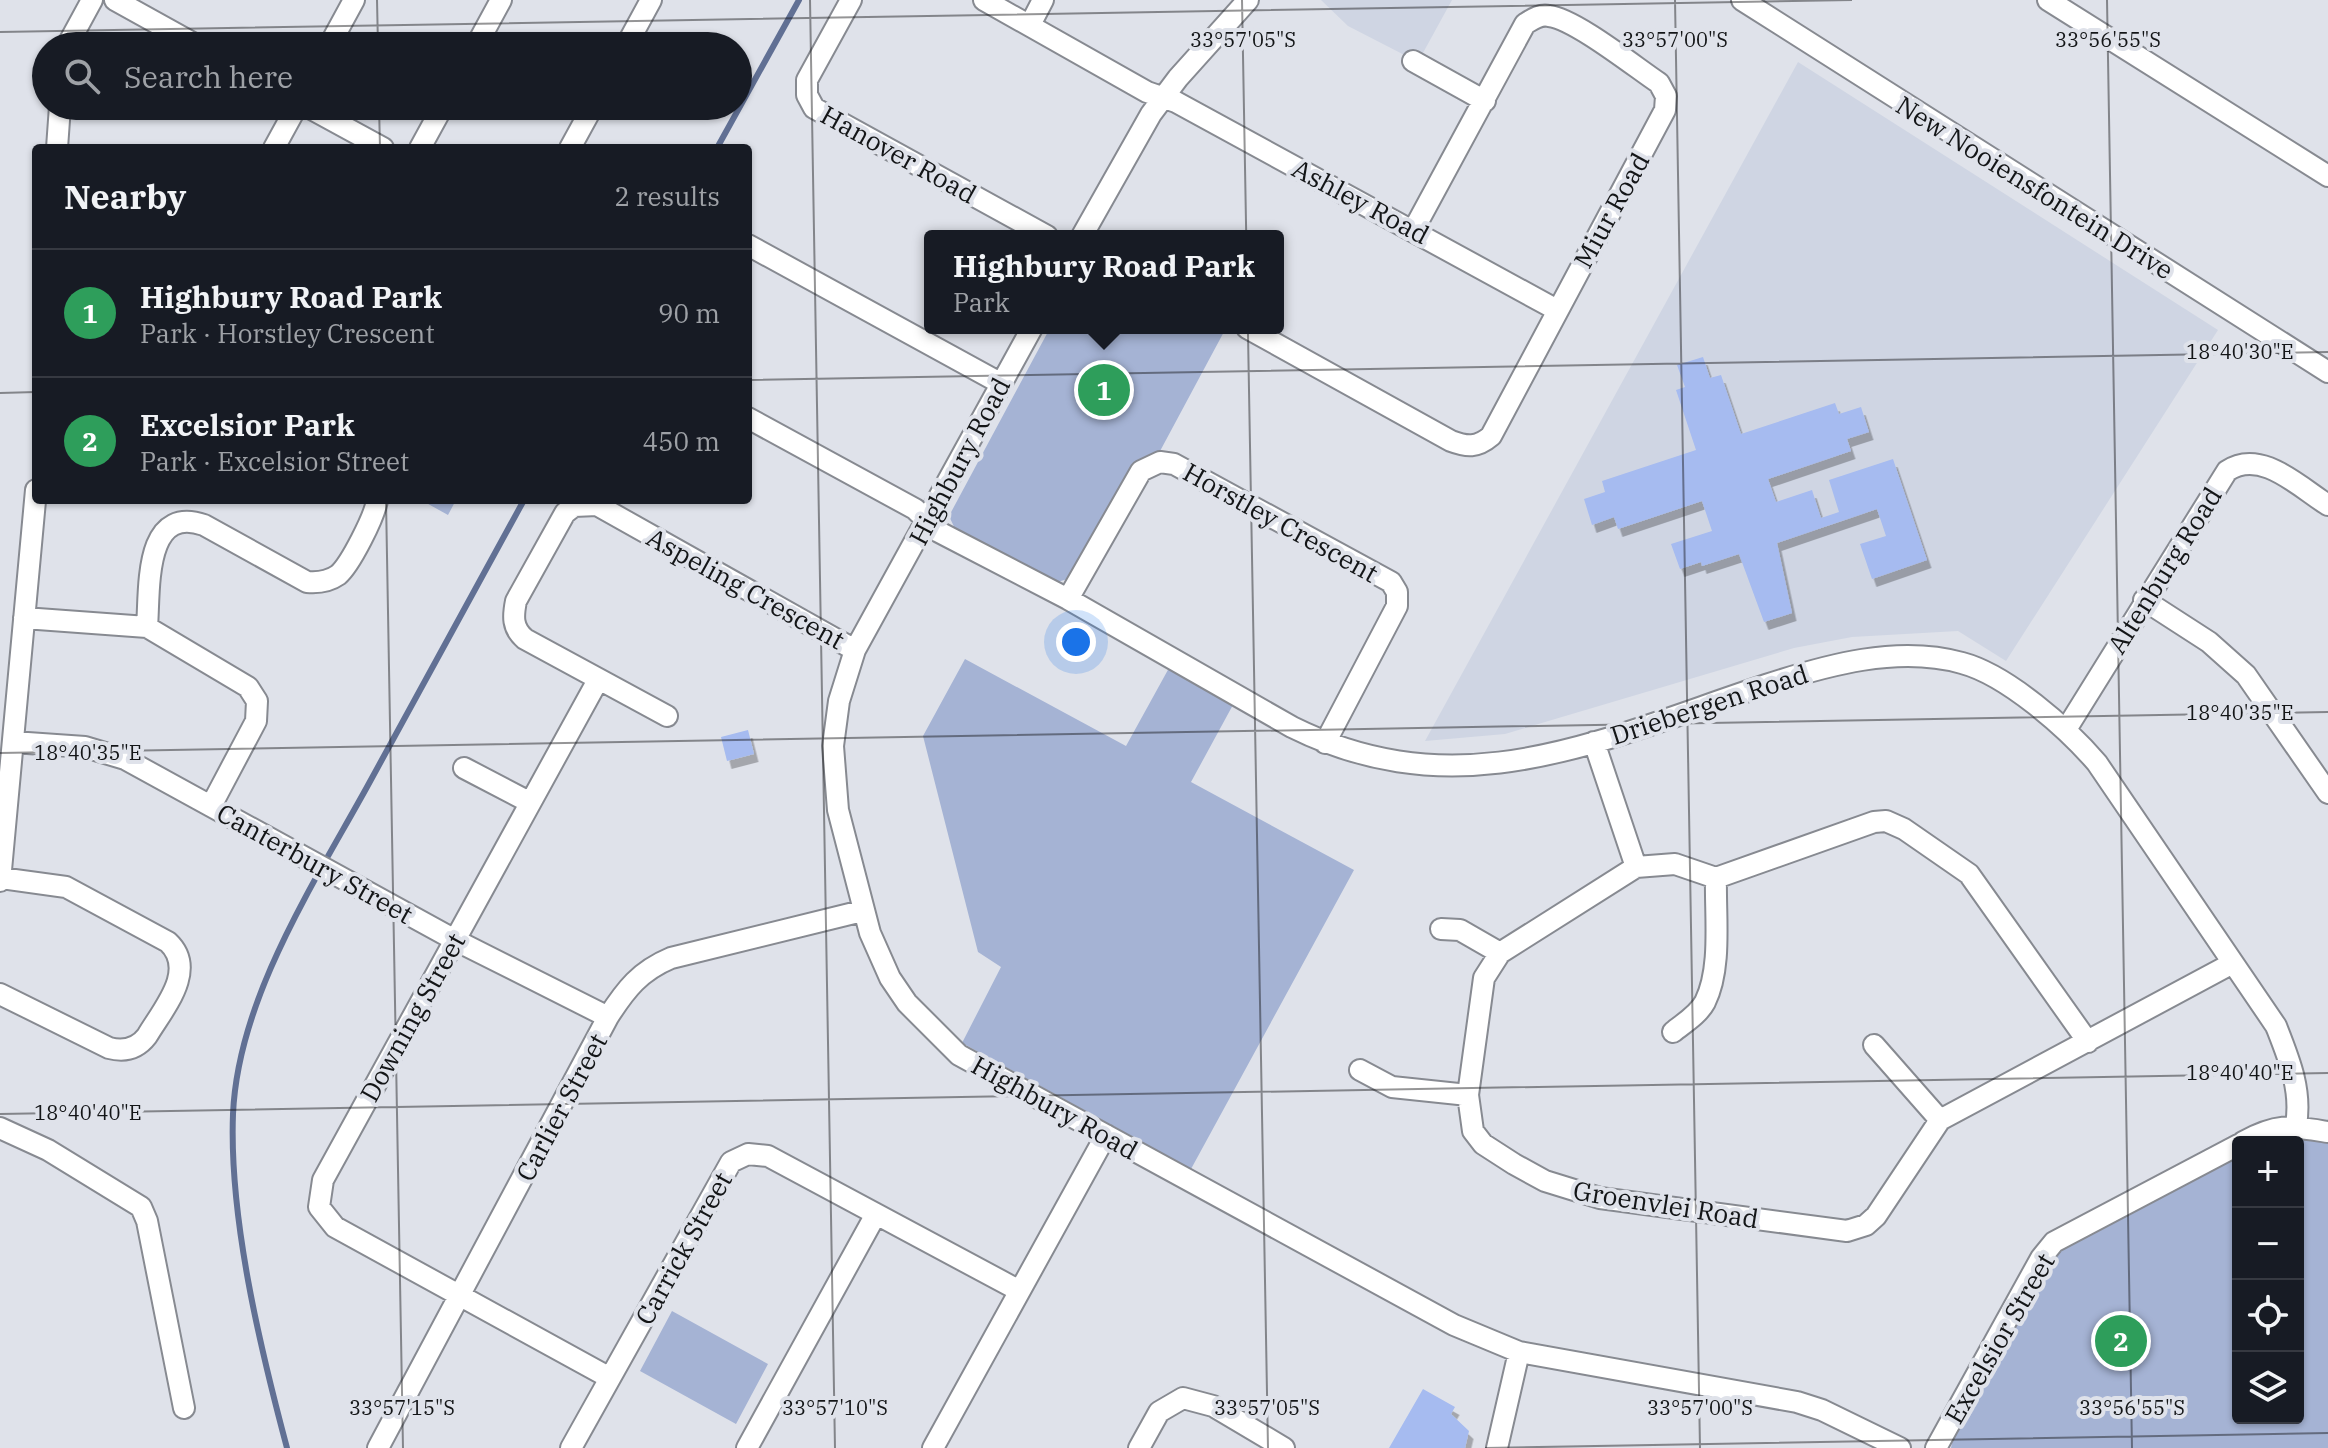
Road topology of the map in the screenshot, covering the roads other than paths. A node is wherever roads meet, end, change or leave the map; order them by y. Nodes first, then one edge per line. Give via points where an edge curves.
1 (92, 0) edge
2 (115, 0) edge
3 (354, 0) edge
4 (501, 0) edge
5 (651, 0) edge
6 (851, 0) edge
7 (984, 0) edge
8 (1043, 0) edge
9 (1248, 0) edge
10 (1742, 0) edge
11 (2048, 0) edge
12 (1030, 25) junction
13 (75, 32) edge
14 (173, 32) edge
15 (337, 32) edge
16 (484, 32) edge
17 (634, 32) edge
18 (1413, 61) dead end
19 (1163, 98) junction
20 (1485, 101) junction
21 (59, 120) edge
22 (289, 120) edge
23 (332, 120) edge
24 (435, 120) edge
25 (585, 120) edge
26 (57, 144) edge
27 (276, 144) edge
28 (376, 144) edge
29 (422, 144) edge
30 (572, 144) edge
31 (2328, 176) edge
32 (1414, 229) junction
33 (1036, 230) edge
34 (1085, 230) edge
35 (752, 247) edge
36 (1557, 310) junction
37 (1029, 334) edge
38 (1258, 334) edge
39 (2328, 372) edge
40 (1000, 383) junction
41 (752, 420) edge
42 (35, 504) edge
43 (376, 504) edge
44 (2328, 505) edge
45 (927, 521) junction
46 (1068, 599) junction
47 (2144, 600) junction
48 (24, 618) junction
49 (147, 627) junction
50 (855, 650) junction
51 (598, 680) junction
52 (667, 716) dead end
53 (2067, 728) junction
54 (13, 742) junction
55 (1594, 742) junction
56 (1325, 743) junction
57 (464, 768) dead end
58 (2327, 788) edge
59 (529, 802) junction
60 (211, 806) junction
61 (1636, 867) junction
62 (1716, 878) junction
63 (0, 879) edge
64 (862, 911) junction
65 (1441, 929) dead end
66 (455, 940) junction
67 (1500, 953) junction
68 (2231, 964) junction
69 (0, 994) edge
70 (608, 1017) junction
71 (1673, 1032) dead end
72 (2088, 1042) junction
73 (1874, 1045) dead end
74 (1360, 1070) dead end
75 (1468, 1095) junction
76 (1940, 1120) junction
77 (2296, 1125) junction
78 (0, 1128) edge
79 (2328, 1132) edge
80 (1106, 1135) junction
81 (2255, 1136) edge
82 (2232, 1147) edge
83 (876, 1214) junction
84 (1018, 1290) junction
85 (461, 1298) junction
86 (1519, 1352) junction
87 (610, 1378) junction
88 (184, 1408) dead end
89 (378, 1448) edge
90 (571, 1448) edge
91 (747, 1448) edge
92 (933, 1448) edge
93 (1139, 1448) edge
94 (1284, 1448) edge
95 (1497, 1448) edge
96 (1900, 1448) edge
97 (1936, 1448) edge

1 - 13 street
2 - 14 street
3 - 15 street
4 - 16 street
5 - 17 street
6 - 33 street, Hanover Road via 807,80 814,108
7 - 12 street, Ashley Road
8 - 12 street
9 - 19 street
10 - 39 street, New Nooiensfontein Drive
11 - 31 street
12 - 19 street, Ashley Road
18 - 20 street
19 - 32 street, Ashley Road
19 - 34 street
20 - 32 street, Miur Road
20 - 36 street, Miur Road via 1525,24 1541,15 1563,19 1659,83 1666,96 1665,110
21 - 26 street
22 - 27 street
23 - 28 street
24 - 29 street
25 - 30 street
32 - 36 street, Ashley Road
35 - 40 street
36 - 38 street, Miur Road via 1491,436 1466,446
37 - 40 street, Highbury Road
40 - 45 street, Highbury Road
41 - 45 street, Driebergen Road via 915,509
42 - 48 street
43 - 49 street via 341,572 321,582 307,582 204,525 171,527 154,547
44 - 47 street, Altenburg Road via 2264,465 2235,466
45 - 46 street, Driebergen Road
45 - 50 street, Highbury Road
46 - 56 street, Driebergen Road
46 - 56 street, Horstley Crescent via 1141,471 1160,462 1174,464 1391,582 1397,606
47 - 53 street, Altenburg Road
47 - 58 street via 2209,642 2246,675
48 - 49 street
48 - 54 street
49 - 60 street via 248,687 257,701 256,721
50 - 51 street, Aspeling Crescent via 603,508 583,504 565,513 513,615 515,628 525,639
50 - 64 street, Highbury Road via 836,719 833,773
51 - 52 street, Aspeling Crescent
51 - 59 street, Downing Street
53 - 55 street, Driebergen Road via 1965,663 1905,657 1817,668
53 - 68 street, Driebergen Road via 2097,763
54 - 60 street, Canterbury Street via 112,754
54 - 63 street
55 - 56 street, Driebergen Road via 1541,759 1490,766 1411,763
55 - 61 street
57 - 59 street
59 - 66 street, Downing Street
60 - 66 street, Canterbury Street
61 - 62 street via 1675,864
61 - 67 street
62 - 71 street via 1714,965 1708,991 1696,1014
62 - 72 street via 1858,826 1886,821 1969,874
63 - 69 street via 66,887 168,942 181,969 147,1036 124,1050 109,1048
64 - 70 street, Carlier Street via 649,967 631,982
64 - 80 street, Highbury Road via 890,978 932,1032 959,1055
65 - 67 street via 1460,930
66 - 70 street, Canterbury Street
66 - 85 street, Downing Street via 323,1180 319,1207 335,1227
67 - 75 street, Groenvlei Road via 1484,978
68 - 72 street, Groenvlei Road
68 - 77 street, Driebergen Road via 2281,1039 2299,1105
70 - 85 street, Carlier Street
72 - 76 street, Groenvlei Road
73 - 76 street
74 - 75 street via 1392,1087
75 - 76 street, Groenvlei Road via 1473,1131 1483,1144 1574,1192 1847,1231 1876,1216
77 - 79 street, Excelsior Street
77 - 81 street, Excelsior Street
78 - 88 street via 48,1150 141,1207
80 - 84 street
80 - 86 street, Highbury Road via 1454,1325
82 - 97 street, Excelsior Street via 2054,1242
83 - 84 street, Carrick Street
83 - 87 street, Carrick Street via 768,1156 748,1154 731,1162
83 - 91 street
84 - 92 street
85 - 87 street, Downing Street
85 - 89 street, Carlier Street
86 - 95 street
86 - 96 street, Highbury Road via 1797,1402
87 - 90 street, Carrick Street
93 - 94 street via 1159,1412 1183,1398 1213,1406

